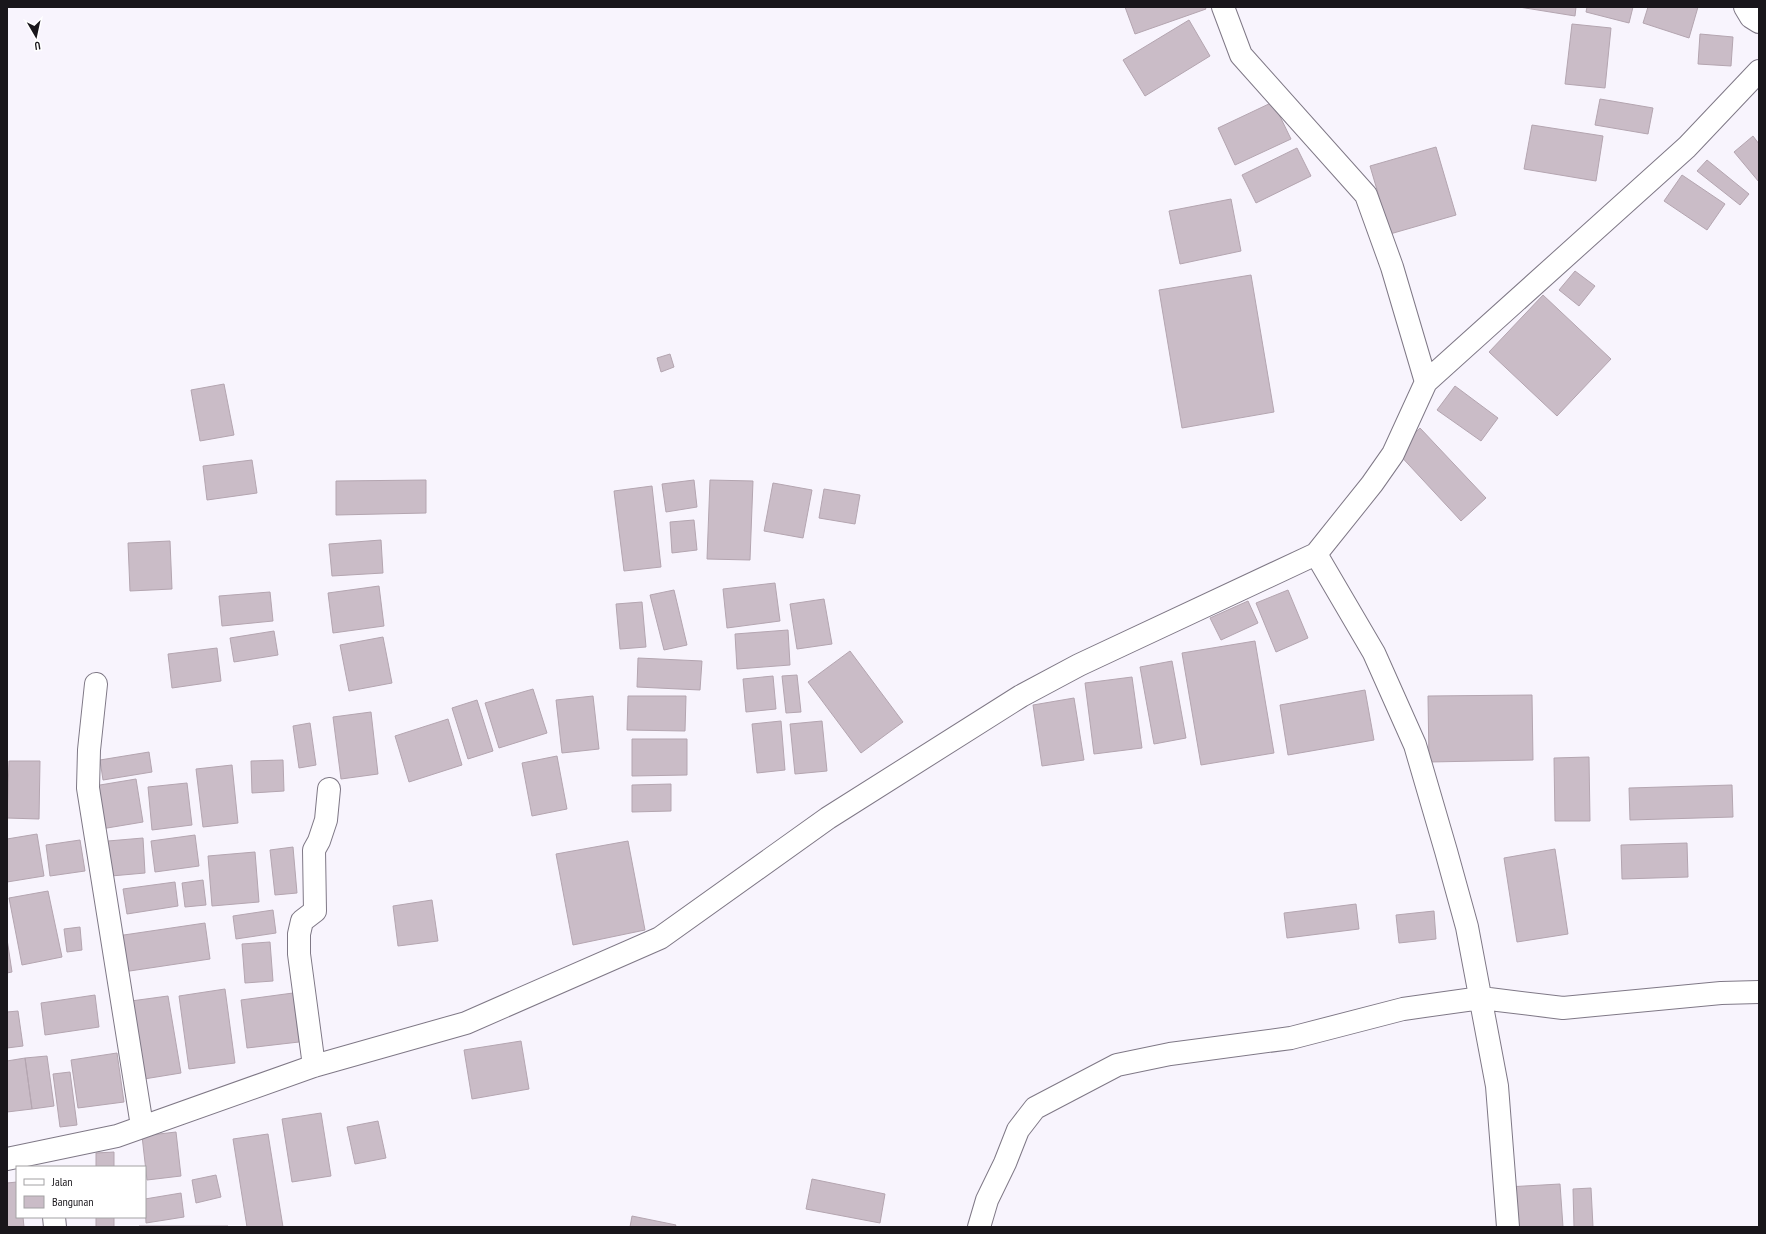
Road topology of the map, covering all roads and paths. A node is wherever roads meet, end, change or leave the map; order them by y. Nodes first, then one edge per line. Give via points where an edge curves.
1 (1223, 7) edge
2 (1745, 7) edge
3 (1759, 22) edge
4 (1759, 71) edge
5 (1426, 382) junction
6 (1316, 554) junction
7 (96, 684) dead end
8 (329, 789) dead end
9 (1759, 992) edge
10 (1481, 998) junction
11 (314, 1066) junction
12 (142, 1126) junction
13 (48, 1158) edge
14 (7, 1159) edge
15 (979, 1227) edge
16 (1508, 1227) edge

1 - 5 street via 1241,55 1366,194 1392,267
2 - 3 street via 1751,17
4 - 5 street via 1687,147
5 - 6 street via 1393,454
6 - 10 street via 1374,653 1415,745 1467,927
6 - 11 street via 1078,665 1021,696 828,818 660,938 466,1023
7 - 12 street via 88,788
8 - 11 street via 325,824 314,850 315,911 300,924 299,934 299,954
9 - 10 street via 1721,993 1563,1008
10 - 15 street via 1403,1009 1291,1038 1170,1054 1117,1065 1036,1108 1018,1130 987,1200
10 - 16 street via 1497,1086
11 - 12 street
12 - 13 street
13 - 14 street

